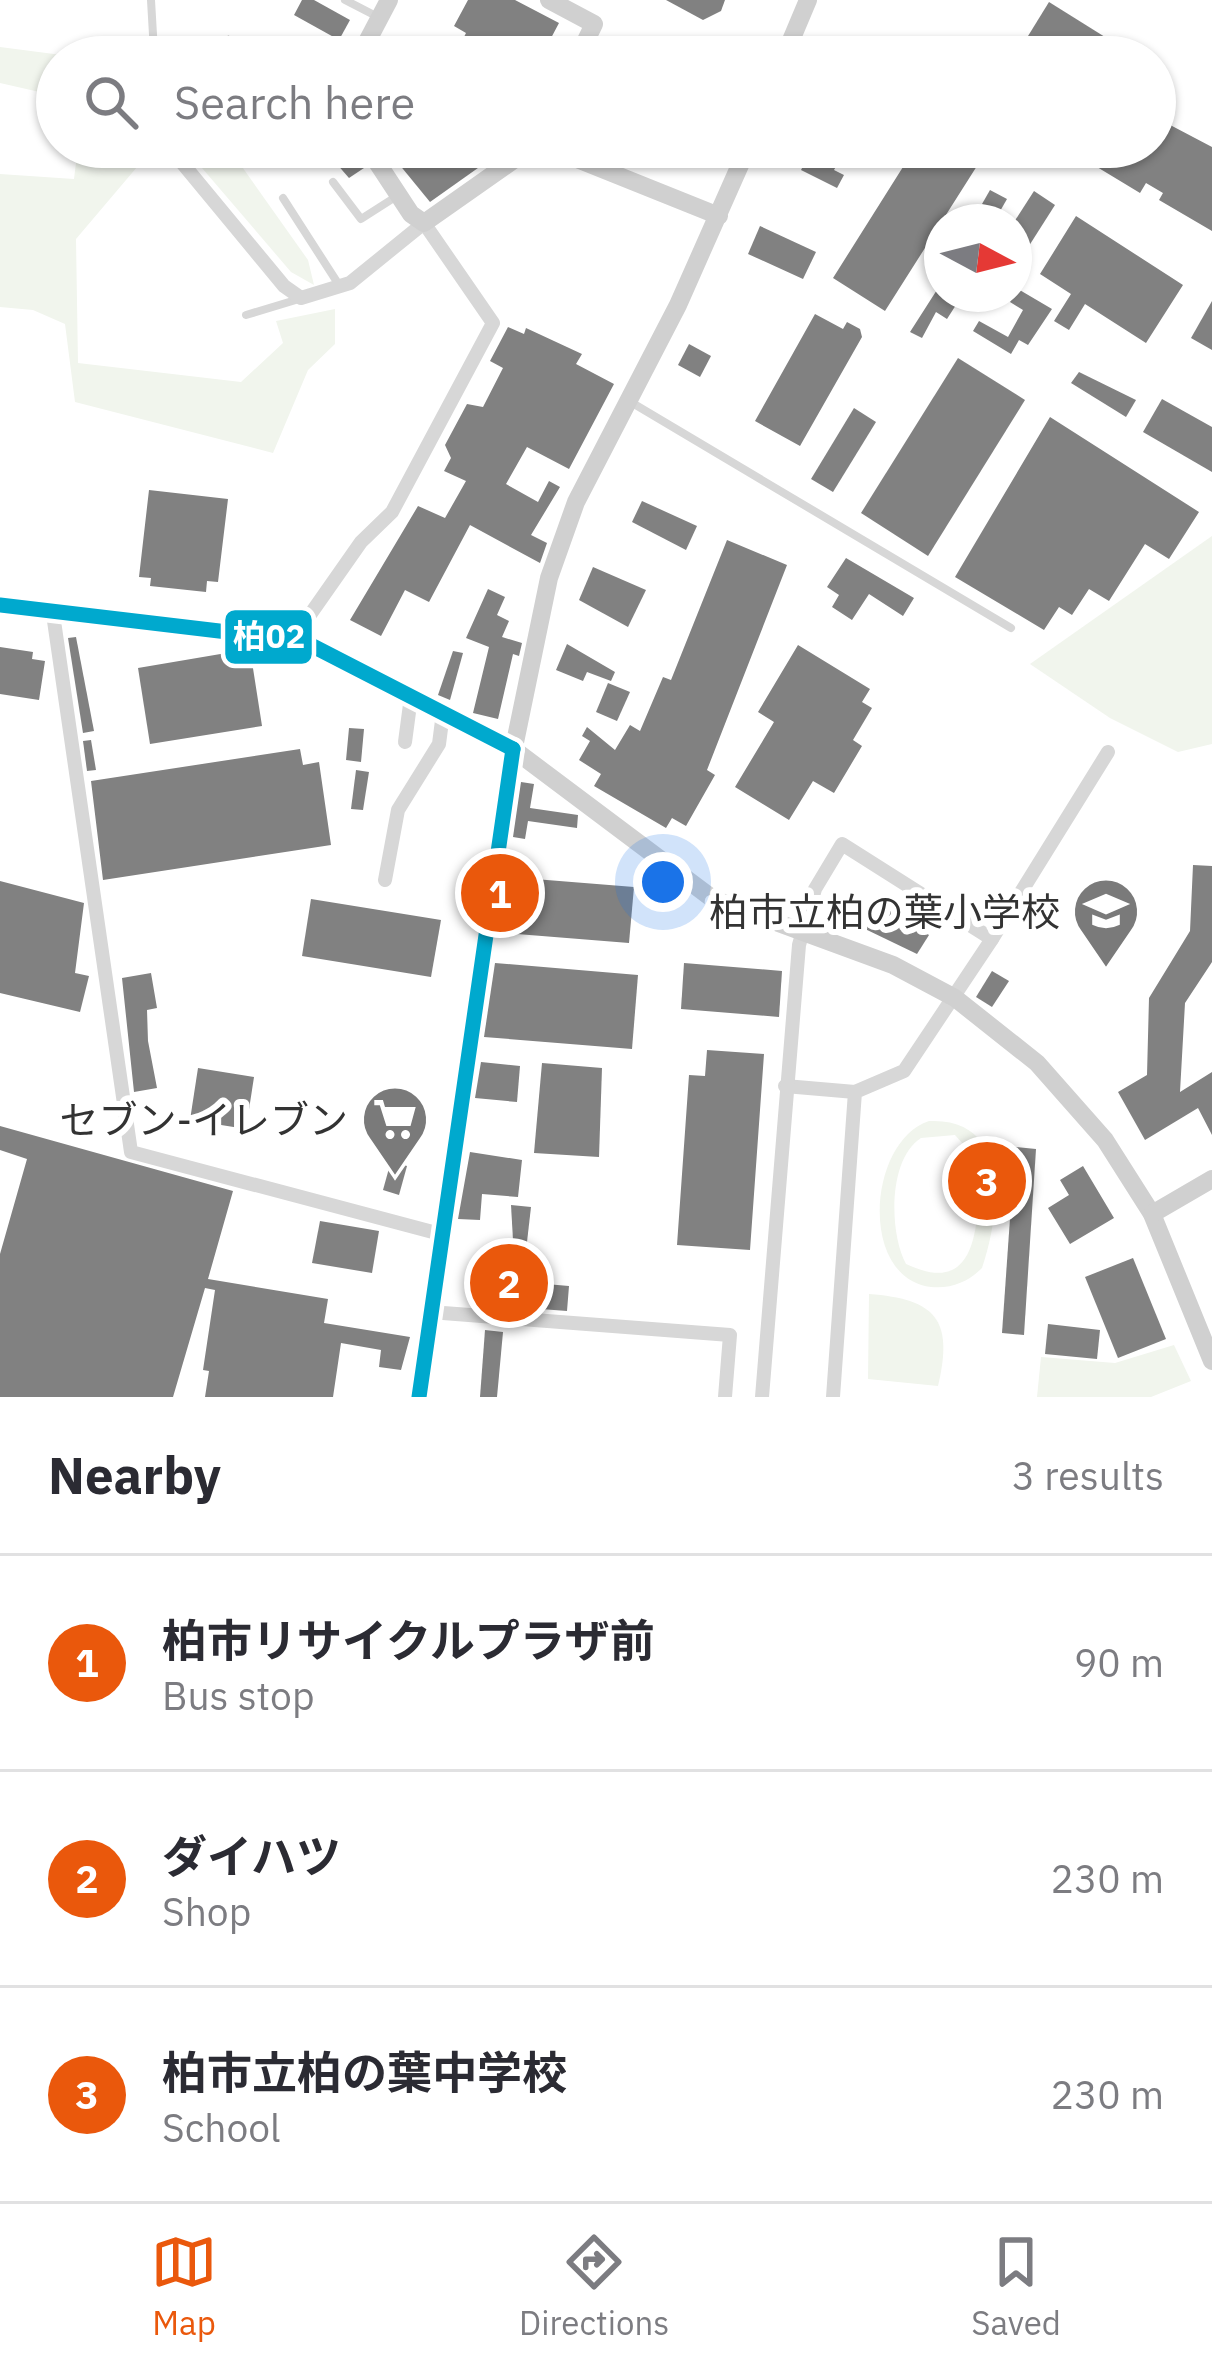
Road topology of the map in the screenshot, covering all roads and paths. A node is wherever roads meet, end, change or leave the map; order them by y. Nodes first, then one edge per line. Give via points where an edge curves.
1 (151, 0) edge
2 (345, 0) edge
3 (549, 0) edge
4 (808, 0) edge
5 (384, 9) edge
6 (154, 36) edge
7 (370, 36) edge
8 (588, 36) edge
9 (793, 36) edge
10 (186, 168) edge
11 (381, 168) edge
12 (502, 168) edge
13 (599, 168) edge
14 (739, 168) edge
15 (333, 182) dead end
16 (399, 195) junction
17 (283, 198) dead end
18 (719, 216) junction
19 (424, 223) junction
20 (340, 286) junction
21 (301, 298) junction
22 (246, 315) dead end
23 (627, 401) junction
24 (0, 605) edge
25 (53, 614) junction
26 (1011, 628) dead end
27 (293, 639) junction
28 (411, 697) junction
29 (443, 713) junction
30 (405, 742) dead end
31 (513, 749) junction
32 (1108, 752) dead end
33 (385, 880) dead end
34 (802, 931) junction
35 (992, 939) junction
36 (955, 998) junction
37 (784, 1086) junction
38 (855, 1091) junction
39 (1212, 1179) edge
40 (1152, 1214) junction
41 (444, 1235) junction
42 (430, 1312) junction
43 (1212, 1361) edge
44 (419, 1397) edge
45 (725, 1397) edge
46 (762, 1397) edge
47 (833, 1397) edge

1 - 6 lane
2 - 5 lane
3 - 8 street via 594,24
4 - 9 street
5 - 7 street
10 - 21 street
11 - 16 street
12 - 19 street
13 - 18 street
14 - 18 street
15 - 16 lane via 362,219
16 - 19 street
17 - 20 lane
18 - 23 street
19 - 20 street
19 - 27 street via 493,323 392,512 361,542
20 - 21 street
21 - 22 lane
23 - 26 lane
23 - 31 street via 560,542
24 - 25 street
25 - 27 street
25 - 41 street via 131,1151
27 - 28 street
28 - 29 street
28 - 30 street
29 - 31 street
29 - 33 street via 439,744 398,809
31 - 34 street via 713,899
31 - 41 street
32 - 35 street
34 - 35 street via 842,844
34 - 36 street
34 - 37 street
35 - 36 street
36 - 38 street via 904,1071
36 - 40 street via 1057,1083
37 - 38 street
37 - 46 street
38 - 47 street
39 - 40 street
40 - 43 street
41 - 42 street
42 - 44 street
42 - 45 street via 730,1335

